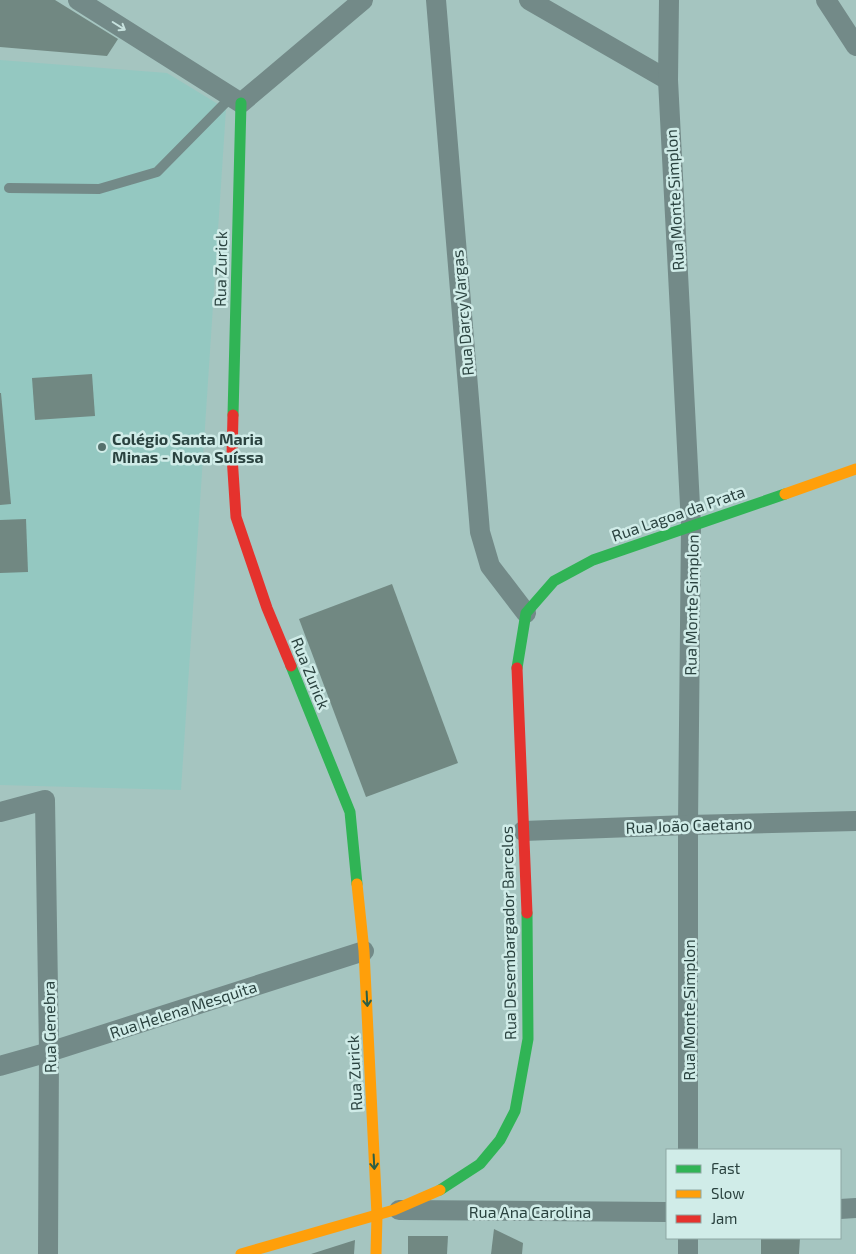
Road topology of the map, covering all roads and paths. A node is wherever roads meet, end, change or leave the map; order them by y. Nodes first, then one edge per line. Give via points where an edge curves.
1 (78, 0) edge
2 (363, 0) edge
3 (436, 0) edge
4 (529, 0) edge
5 (669, 0) edge
6 (826, 0) edge
7 (856, 46) edge
8 (668, 80) junction
9 (236, 100) junction
10 (9, 188) dead end
11 (856, 469) edge
12 (691, 525) junction
13 (526, 613) junction
14 (0, 812) edge
15 (856, 821) edge
16 (688, 825) junction
17 (523, 831) junction
18 (364, 951) junction
19 (50, 1052) junction
20 (0, 1066) edge
21 (688, 1149) edge
22 (856, 1208) edge
23 (841, 1209) edge
24 (666, 1212) edge
25 (385, 1213) junction
26 (688, 1239) edge
27 (48, 1254) edge
28 (241, 1254) edge
29 (376, 1254) edge
30 (688, 1254) edge

1 -> 9 street
2 - 9 street
3 - 13 street, Rua Darcy Vargas via 480,532 490,566
4 - 8 street
5 - 8 street, Rua Monte Simplon
6 - 7 street
8 - 12 street, Rua Monte Simplon
9 - 10 lane via 157,172 99,190
9 - 18 street, Rua Zurick via 232,456 236,517 267,608 350,812
11 - 12 street, Rua Lagoa da Prata
12 - 13 street, Rua Lagoa da Prata via 593,560 554,581
12 - 16 street, Rua Monte Simplon
13 - 17 street, Rua Desembargador Barcelos via 517,669
14 - 19 street, Rua Genebra via 45,800
15 - 16 street, Rua João Caetano
16 - 17 street, Rua João Caetano
16 - 21 street, Rua Monte Simplon
17 - 25 street, Rua Desembargador Barcelos via 528,926 528,1039 515,1111 500,1140 480,1164 438,1191
18 - 19 street, Rua Helena Mesquita
18 -> 25 street, Rua Zurick
19 - 20 street, Rua Helena Mesquita
19 - 27 street, Rua Genebra
22 - 23 street
24 - 25 street, Rua Ana Carolina
25 - 28 street, Rua Desembargador Barcelos
25 - 29 street, Rua Zurick
26 - 30 street

